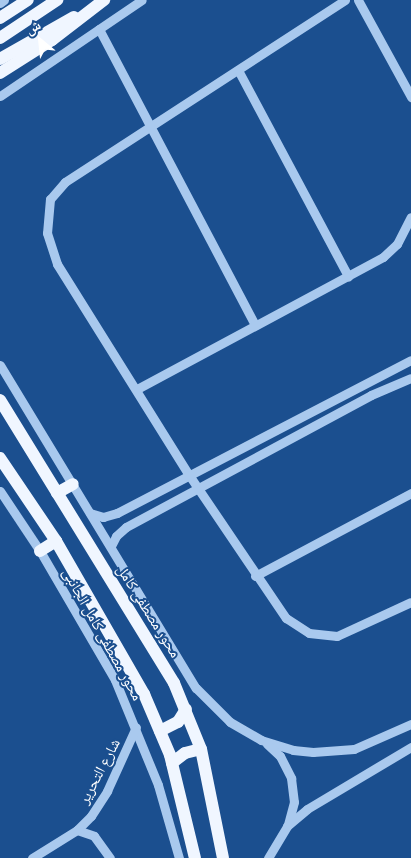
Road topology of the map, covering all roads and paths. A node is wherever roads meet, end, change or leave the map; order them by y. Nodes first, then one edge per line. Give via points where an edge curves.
1 (4, 0) edge
2 (28, 0) edge
3 (56, 0) edge
4 (104, 0) edge
5 (142, 0) edge
6 (345, 0) edge
7 (358, 0) edge
8 (0, 3) edge
9 (0, 18) edge
10 (99, 28) junction
11 (0, 38) edge
12 (0, 59) edge
13 (238, 70) junction
14 (0, 73) edge
15 (0, 96) edge
16 (411, 97) edge
17 (151, 124) junction
18 (411, 217) edge
19 (348, 276) junction
20 (255, 325) junction
21 (411, 360) edge
22 (0, 365) edge
23 (411, 378) edge
24 (137, 389) junction
25 (0, 400) edge
26 (0, 458) edge
27 (189, 475) junction
28 (73, 484) junction
29 (198, 488) junction
30 (0, 491) edge
31 (57, 493) junction
32 (411, 493) edge
33 (90, 513) junction
34 (56, 542) junction
35 (110, 546) junction
36 (40, 551) junction
37 (255, 576) junction
38 (411, 602) edge
39 (186, 709) junction
40 (411, 724) edge
41 (136, 727) junction
42 (160, 731) junction
43 (260, 740) junction
44 (411, 747) edge
45 (201, 749) junction
46 (172, 763) junction
47 (287, 826) junction
48 (77, 830) junction
49 (32, 858) edge
50 (110, 858) edge
51 (179, 858) edge
52 (195, 858) edge
53 (223, 858) edge
54 (268, 858) edge

1 - 8 street
2 - 9 main road
3 - 11 main road
4 - 12 main road
4 - 14 main road via 52,40
5 - 10 street
6 - 13 street
7 - 16 street
10 - 15 street
10 - 17 street
13 - 17 street
13 - 19 street
17 - 20 street
17 - 24 street via 65,182 50,199 46,222 57,264
18 - 19 street via 392,249
19 - 20 street
20 - 24 street
21 - 27 street
22 - 28 street
23 - 29 street
24 - 27 street
25 - 31 main road, محور مصطفى كامل
26 - 34 main road
27 - 29 street
27 - 33 street via 118,513 103,517
28 - 31 main road
28 - 33 street
29 - 35 street via 126,527
29 - 37 street
30 - 36 street, محور مصطفى كامل الجانبى
31 - 39 main road, محور مصطفى كامل via 174,683
32 - 37 street
33 - 35 street
34 - 36 main road
34 - 42 main road via 144,694
35 - 43 street via 188,676 212,706 230,722
36 - 41 street, محور مصطفى كامل الجانبى via 104,658
37 - 38 street via 286,618 318,636 350,632
39 - 42 main road via 178,722
39 - 45 main road, محور مصطفى كامل
40 - 43 street via 373,743 334,752 293,750
41 - 48 street, شارع التحرير via 100,804
41 - 51 street, محور مصطفى كامل الجانبى via 158,785
42 - 46 main road
43 - 47 street via 280,756 291,778 294,802
44 - 47 street via 320,800
45 - 46 main road via 185,753
45 - 53 main road, محور مصطفى كامل
46 - 52 main road
47 - 54 street
48 - 49 street, شارع التحرير
48 - 50 street via 100,842

